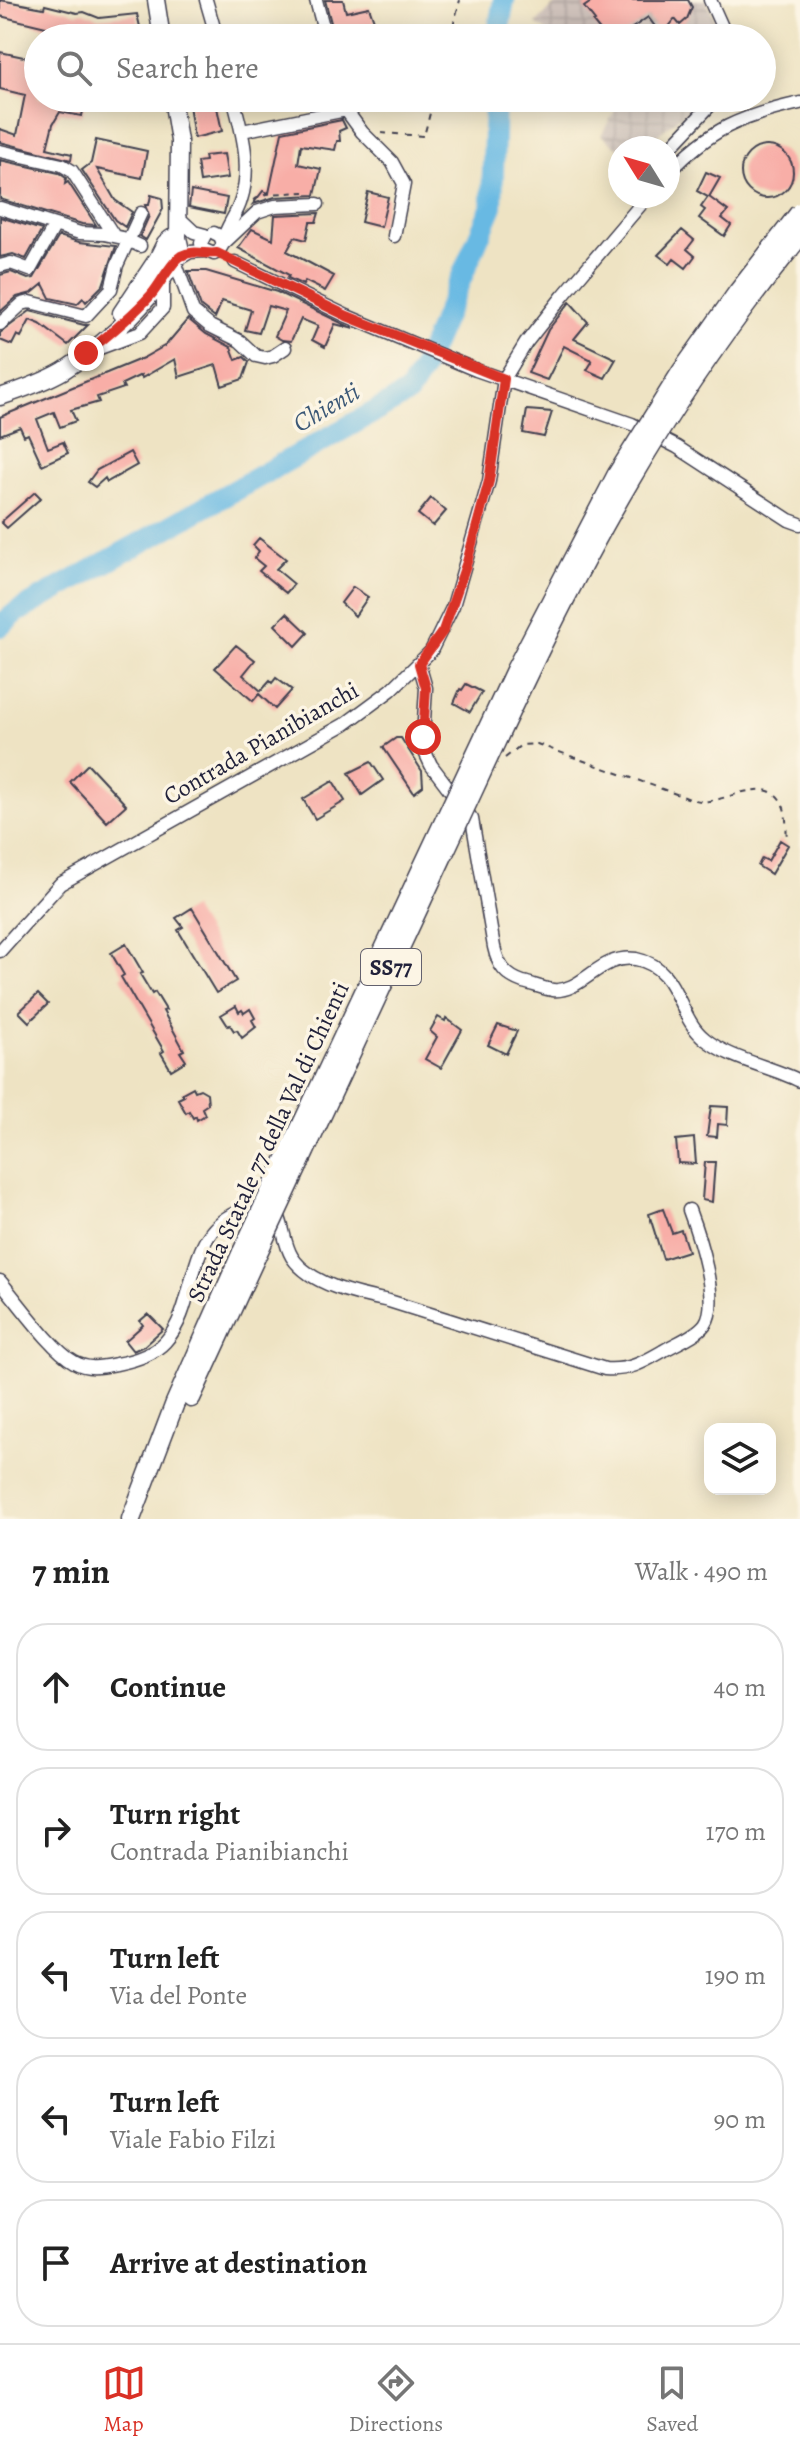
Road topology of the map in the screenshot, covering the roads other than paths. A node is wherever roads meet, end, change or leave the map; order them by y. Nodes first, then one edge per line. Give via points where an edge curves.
1 (156, 0) edge
2 (206, 0) edge
3 (316, 0) edge
4 (710, 0) edge
5 (160, 24) edge
6 (213, 24) edge
7 (322, 24) edge
8 (721, 24) edge
9 (800, 103) edge
10 (776, 108) edge
11 (174, 112) edge
12 (237, 112) edge
13 (314, 112) edge
14 (349, 112) edge
15 (704, 112) edge
16 (757, 112) edge
17 (242, 131) junction
18 (680, 137) edge
19 (0, 151) edge
20 (680, 161) edge
21 (318, 204) dead end
22 (0, 208) edge
23 (633, 208) edge
24 (800, 212) edge
25 (141, 213) dead end
26 (178, 217) junction
27 (55, 225) junction
28 (394, 236) dead end
29 (800, 236) edge
30 (121, 238) junction
31 (178, 238) junction
32 (214, 243) junction
33 (150, 253) junction
34 (0, 266) edge
35 (170, 270) junction
36 (0, 324) edge
37 (285, 348) dead end
38 (86, 353) junction
39 (504, 379) junction
40 (0, 397) edge
41 (800, 524) edge
42 (419, 664) junction
43 (0, 951) edge
44 (800, 1081) edge
45 (689, 1210) dead end
46 (249, 1255) junction
47 (0, 1281) edge
48 (131, 1519) edge
49 (142, 1519) edge

1 - 5 main road
2 - 6 street
3 - 7 street
4 - 8 street
9 - 10 street
11 - 26 main road
12 - 17 street
13 - 17 street
14 - 28 street via 404,184
15 - 18 street
16 - 20 street via 719,130
17 - 32 street via 246,179 238,208
19 - 30 street via 72,171
21 - 32 street via 257,212
22 - 27 street
23 - 39 street
24 - 46 highway, Strada Statale 77 della Val di Chienti / SS77, bridge via 681,372 603,502 515,670
25 - 30 street
26 - 31 main road
26 - 32 street
27 - 30 street
27 - 34 street via 30,270 11,263
29 - 46 highway, Strada Statale 77 della Val di Chienti / SS77, bridge via 695,376 594,545
30 - 33 street
30 - 36 street via 111,289 86,316 30,302
31 - 32 street
31 - 33 main road
31 - 35 main road
32 - 35 street via 190,252
32 - 39 street via 235,262 347,316
33 - 35 main road
33 - 38 main road via 124,310
35 - 37 street via 193,312 210,326 256,356 273,356
35 - 38 main road via 119,328
38 - 40 main road via 63,371
39 - 41 street via 632,424
39 - 42 street, Contrada Pianibianchi via 489,481 467,562 443,631
42 - 43 street, Contrada Pianibianchi via 345,724 60,884
42 - 44 street via 426,688 425,752 472,819 494,947 506,973 554,991 573,986 604,964 638,959 655,967 677,989 687,1020 706,1040
45 - 47 street via 704,1252 709,1314 705,1325 620,1370 342,1290 296,1263 278,1215 255,1207 225,1218 210,1233 174,1329 157,1349 128,1362 94,1368 73,1362
46 - 48 highway, Strada Statale 77 della Val di Chienti / SS77 via 175,1403
46 - 49 highway, Strada Statale 77 della Val di Chienti / SS77

